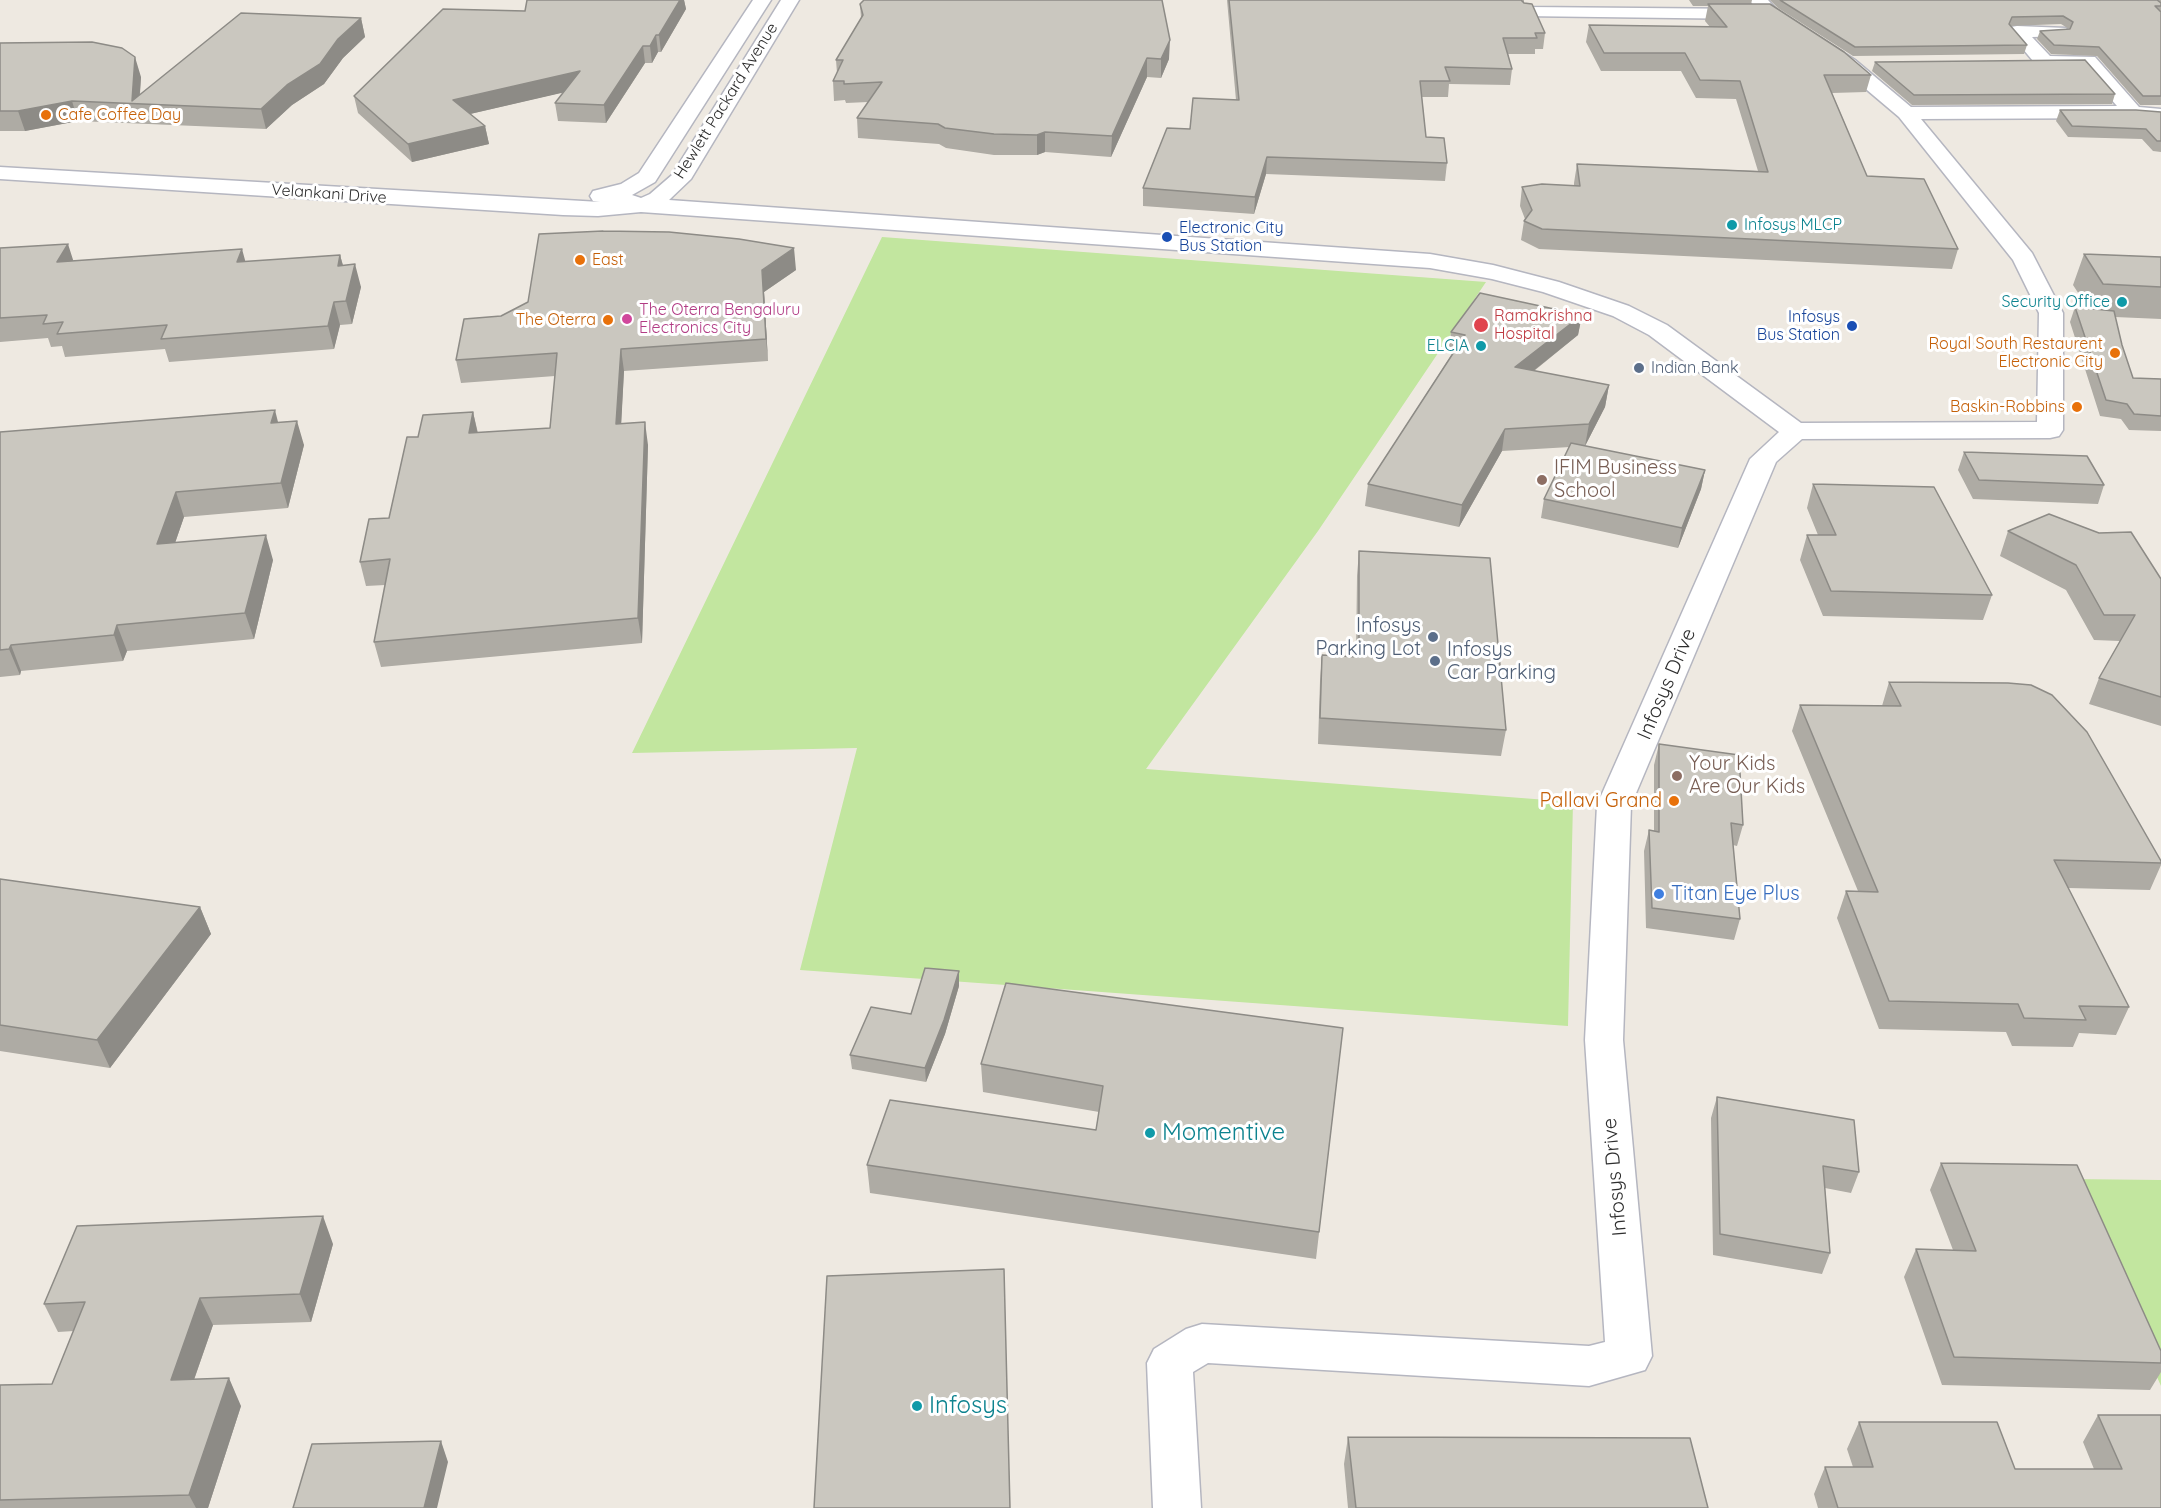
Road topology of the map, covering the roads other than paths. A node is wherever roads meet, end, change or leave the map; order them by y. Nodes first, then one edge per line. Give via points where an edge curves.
1 (762, 0) edge
2 (790, 0) edge
3 (1764, 7) edge
4 (1528, 12) edge
5 (2060, 32) edge
6 (2022, 62) edge
7 (2045, 62) junction
8 (1848, 64) junction
9 (1872, 64) dead end
10 (1910, 102) junction
11 (2133, 112) junction
12 (2161, 115) edge
13 (0, 161) edge
14 (0, 173) edge
15 (634, 197) junction
16 (1796, 431) junction
17 (1177, 1508) edge

1 - 15 street, Hewlett Packard Avenue
2 - 15 street, Hewlett Packard Avenue via 680,179
3 - 4 street
3 - 8 street
5 - 7 street via 2018,31
6 - 7 street
7 - 11 street via 2088,61
8 - 9 street
8 - 10 street via 1880,91
10 - 11 street
10 - 16 street via 2024,258 2051,313 2050,430
11 - 12 street
13 - 15 street, Velankani Drive
14 - 15 street, Velankani Drive via 563,208 598,209
15 - 16 street via 1430,261 1493,272 1621,311 1658,330
16 - 17 street, Infosys Drive via 1764,459 1614,805 1604,1040 1629,1356 1589,1366 1202,1343 1170,1363

